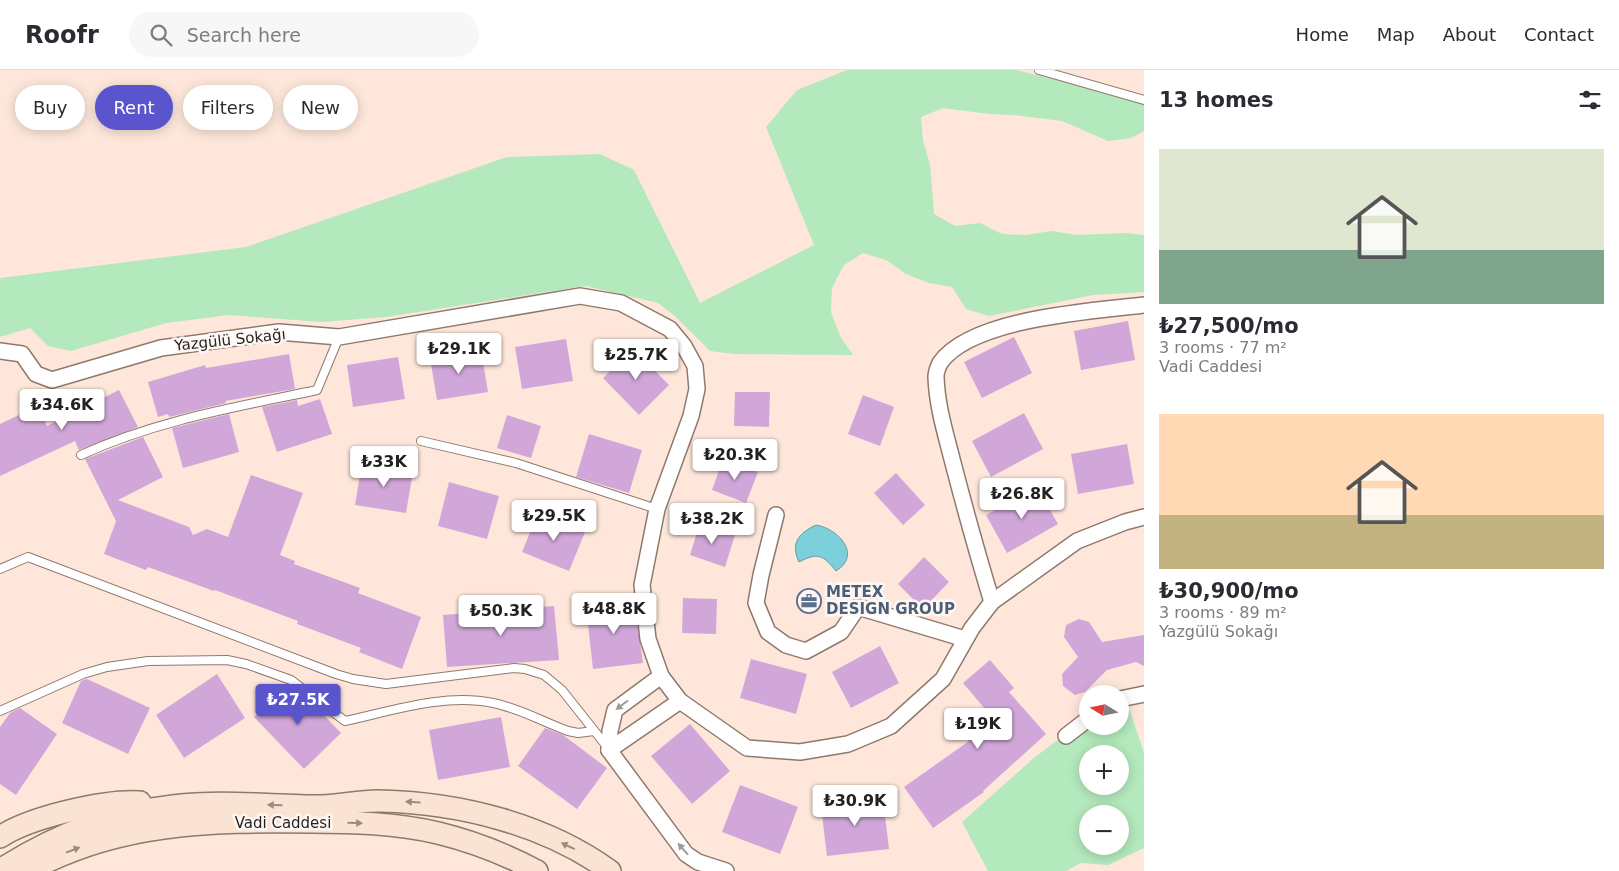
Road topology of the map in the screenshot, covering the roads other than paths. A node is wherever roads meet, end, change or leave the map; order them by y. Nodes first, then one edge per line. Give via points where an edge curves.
1 (1039, 70) edge
2 (1144, 100) edge
3 (1144, 305) edge
4 (338, 337) junction
5 (0, 351) edge
6 (421, 441) dead end
7 (82, 455) dead end
8 (657, 509) junction
9 (776, 515) dead end
10 (1144, 517) edge
11 (0, 568) edge
12 (992, 602) junction
13 (965, 640) junction
14 (661, 676) junction
15 (1144, 694) edge
16 (1129, 697) edge
17 (680, 701) junction
18 (0, 711) edge
19 (1079, 726) edge
20 (594, 731) junction
21 (1066, 736) dead end
22 (609, 750) junction
23 (173, 806) junction
24 (0, 837) edge
25 (0, 870) edge
26 (30, 871) edge
27 (537, 871) edge
28 (610, 871) edge
29 (726, 871) edge

1 - 2 lane
3 - 12 street via 1049,315 984,333 954,349 940,364 936,375 939,409
4 - 5 street, Yazgülü Sokağı via 279,332 161,348 52,380 36,374 22,354
4 - 7 lane via 317,390 175,420 120,438
4 - 8 street, Yazgülü Sokağı via 580,296 621,303 670,329 695,366 697,389 692,416
6 - 8 lane via 516,463
8 - 14 street, Yazgülü Sokağı via 642,585 648,639
9 - 13 street via 756,603 768,632 786,645 806,651 841,632 858,607
10 - 12 street, Yazgülü Sokağı via 1077,541
11 - 20 lane via 28,557 336,674 370,683 400,684 514,668 535,671 554,682
12 - 13 street, Yazgülü Sokağı
13 - 17 street, Yazgülü Sokağı via 943,679 897,720 848,744 800,752 748,748
14 - 17 street, Yazgülü Sokağı
14 -> 22 street via 615,710
15 - 16 street
17 - 22 street
18 - 20 lane via 83,674 107,667 148,662 227,660 291,680 344,721 435,702 474,700 511,708 568,731
19 - 21 street
20 - 22 lane
29 -> 22 street via 698,862 686,854
23 - 24 main road via 126,801 106,804 43,819
23 - 25 main road via 89,825 57,838
28 -> 23 main road, Vadi Caddesi via 528,828 480,813 425,803 380,800 324,806
26 -> 27 main road, Vadi Caddesi via 102,839 133,832 201,824 279,822 399,826 438,833 479,846

